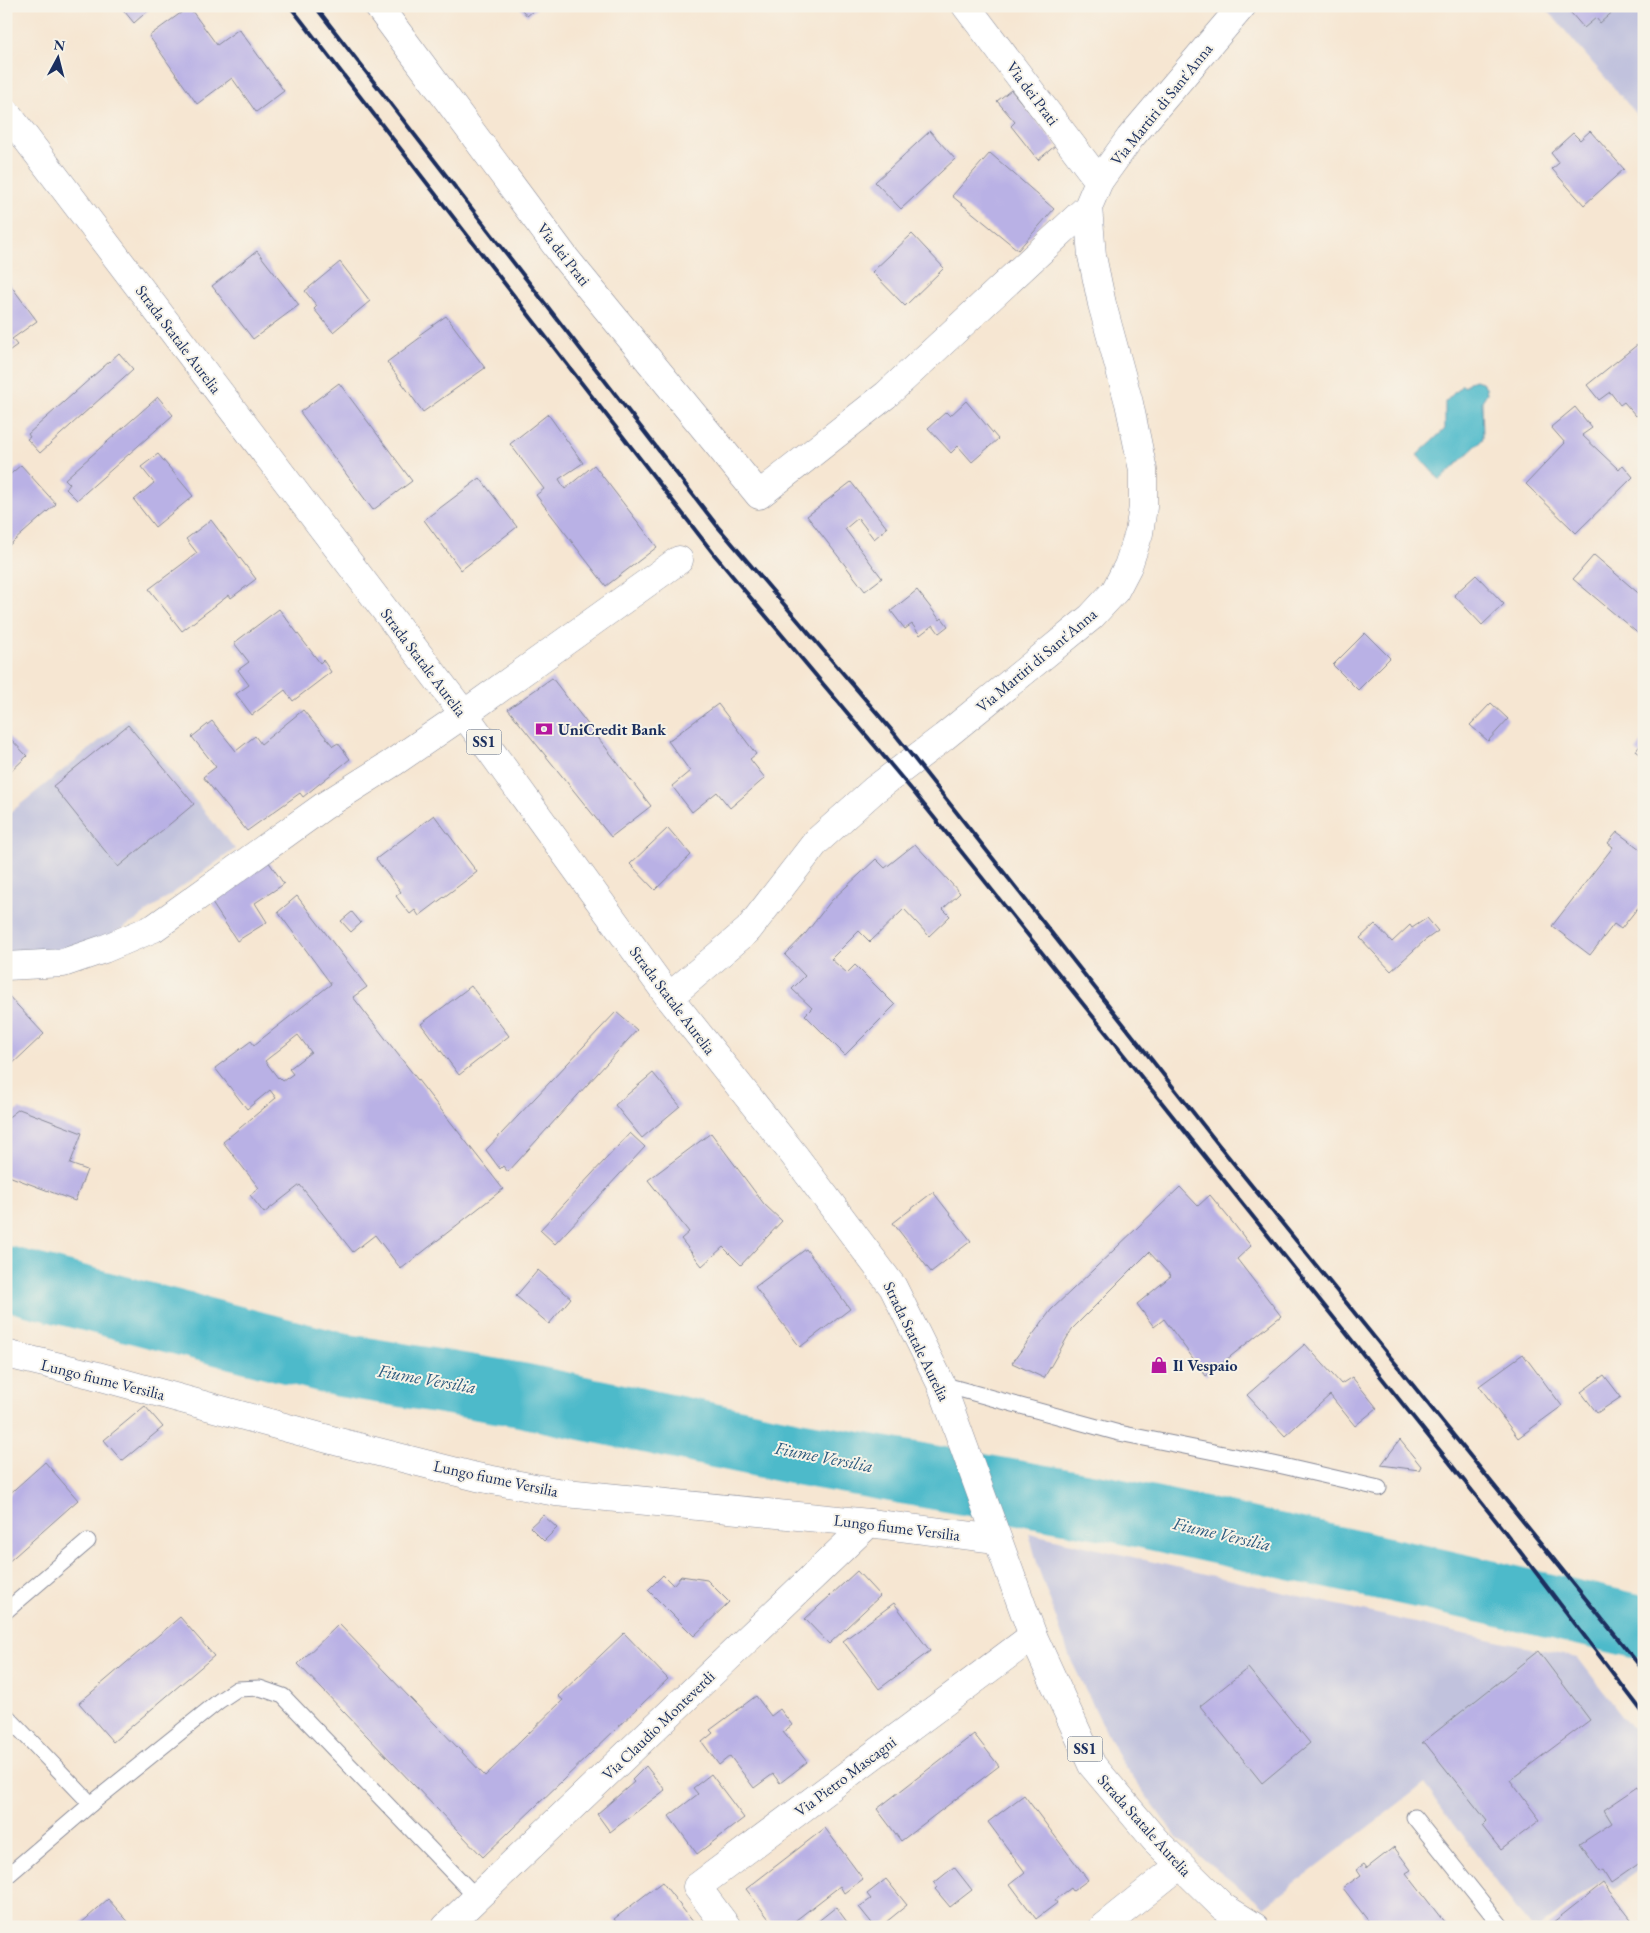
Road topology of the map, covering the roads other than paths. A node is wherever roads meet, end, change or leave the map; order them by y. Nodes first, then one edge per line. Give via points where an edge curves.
1 (378, 6) edge
2 (966, 6) edge
3 (1242, 6) edge
4 (6, 112) edge
5 (1099, 181) junction
6 (1088, 207) junction
7 (759, 495) joint
8 (679, 560) dead end
9 (464, 714) junction
10 (6, 966) edge
11 (669, 997) junction
12 (6, 1354) edge
13 (941, 1384) junction
14 (1379, 1488) dead end
15 (869, 1523) junction
16 (993, 1530) junction
17 (88, 1541) dead end
18 (6, 1611) edge
19 (1033, 1636) junction
20 (6, 1715) edge
21 (91, 1804) junction
22 (1414, 1817) dead end
23 (1180, 1865) junction
24 (6, 1877) edge
25 (477, 1898) junction
26 (446, 1927) edge
27 (727, 1927) edge
28 (1103, 1927) edge
29 (1255, 1927) edge
30 (1502, 1927) edge

1 - 7 street, Via dei Prati via 566,258
2 - 5 street, Via dei Prati
3 - 5 street, Via Martiri di Sant'Anna via 1130,138
4 - 9 street, Strada Statale Aurelia / SS1
5 - 6 street, Via Martiri di Sant'Anna
6 - 7 street, Via Martiri di Sant'Anna via 886,395
6 - 11 street, Via Martiri di Sant'Anna via 1092,256 1102,304 1143,470 1139,533 1115,591 1091,617 874,790 816,842 748,930
8 - 9 street
9 - 10 street via 324,806 154,928 63,963
9 - 11 street, Strada Statale Aurelia / SS1
11 - 13 street, Strada Statale Aurelia / SS1 via 893,1286
12 - 15 street, Lungo fiume Versilia via 339,1442 556,1492
13 - 14 lane via 1120,1433
13 - 16 street, Strada Statale Aurelia / SS1
15 - 16 street, Lungo fiume Versilia
15 - 25 street, Via Claudio Monteverdi
16 - 19 street, Strada Statale Aurelia / SS1
17 - 18 lane
19 - 23 street, Strada Statale Aurelia / SS1 via 1092,1765
19 - 27 street, Via Pietro Mascagni via 697,1887
20 - 21 lane
21 - 24 lane
21 - 25 lane via 219,1701 237,1689 260,1688 283,1696
22 - 30 lane
23 - 28 street
23 - 29 street, Strada Statale Aurelia / SS1 via 1222,1907
25 - 26 street, Via Claudio Monteverdi

